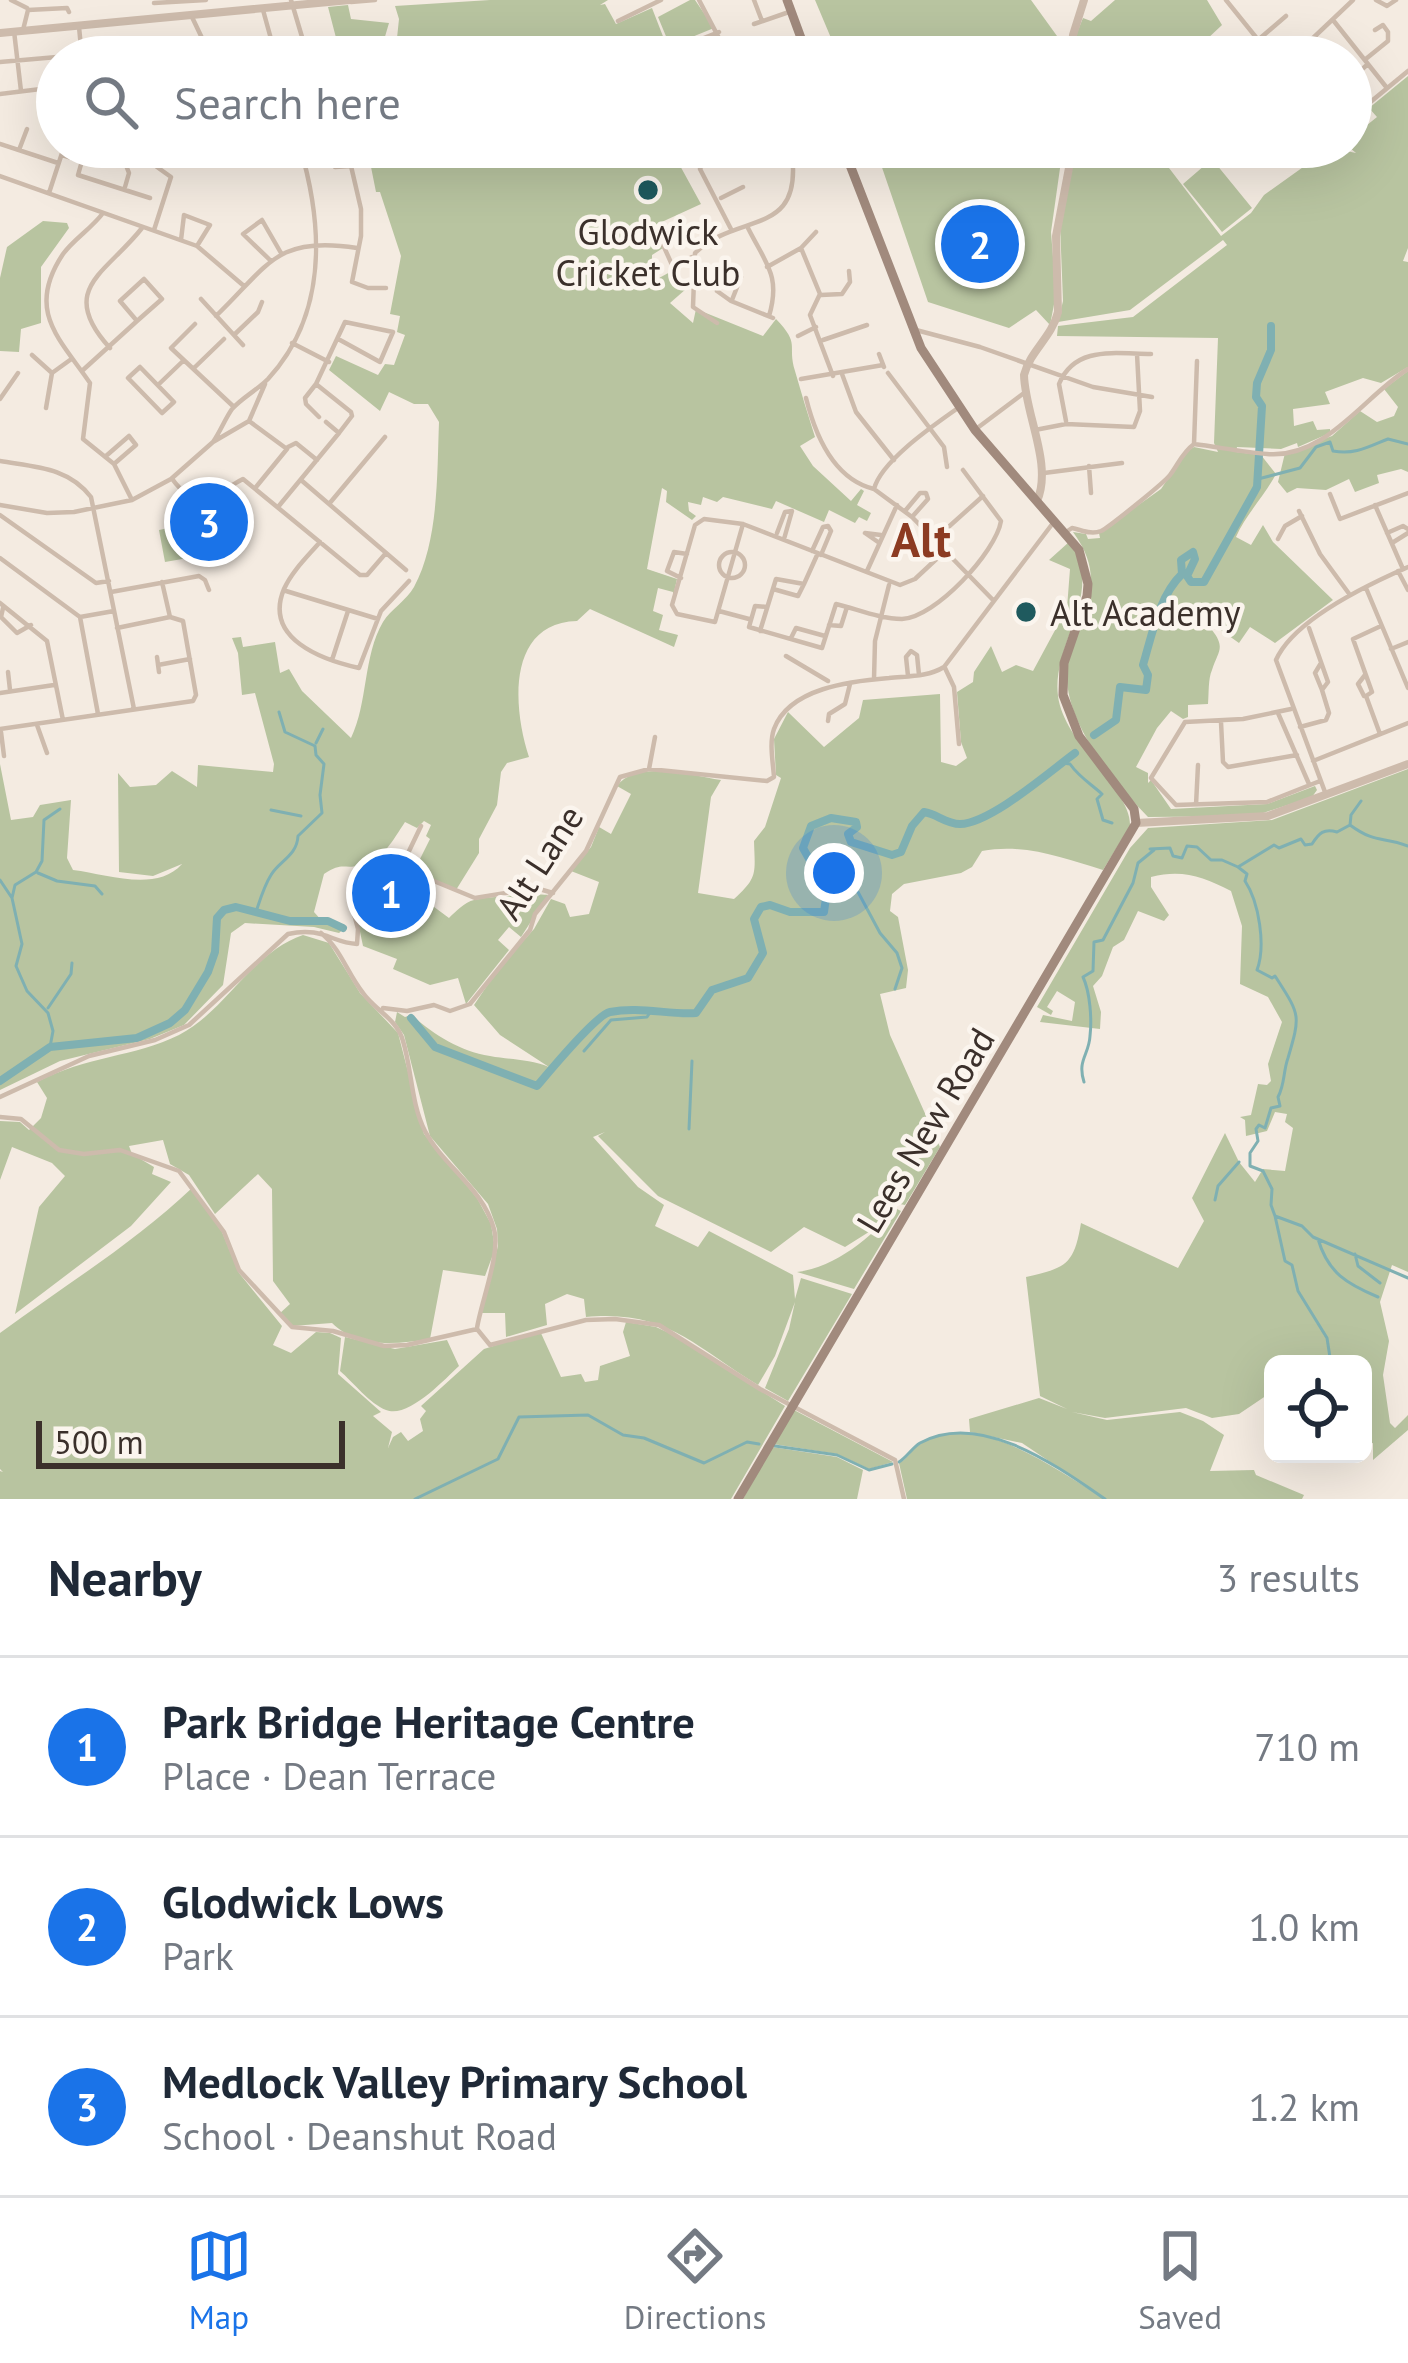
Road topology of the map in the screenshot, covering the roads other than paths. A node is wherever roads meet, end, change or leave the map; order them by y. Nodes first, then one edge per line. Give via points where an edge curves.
1 (11, 0) edge
2 (200, 0) edge
3 (253, 0) edge
4 (350, 0) edge
5 (375, 0) edge
6 (639, 0) edge
7 (661, 0) edge
8 (699, 0) edge
9 (754, 0) edge
10 (1084, 0) edge
11 (1337, 0) edge
12 (1353, 0) edge
13 (1376, 0) edge
14 (1396, 0) edge
15 (154, 1) edge
16 (1229, 1) edge
17 (292, 3) edge
18 (789, 6) edge
19 (69, 8) dead end
20 (644, 8) junction
21 (1345, 8) junction
22 (28, 10) junction
23 (260, 10) junction
24 (1286, 16) dead end
25 (192, 17) junction
26 (1333, 20) junction
27 (155, 21) junction
28 (618, 21) dead end
29 (79, 26) junction
30 (1381, 26) dead end
31 (19, 30) junction
32 (719, 32) junction
33 (0, 33) edge
34 (80, 36) edge
35 (202, 36) edge
36 (269, 36) edge
37 (302, 36) edge
38 (709, 36) edge
39 (721, 36) edge
40 (800, 36) edge
41 (1073, 36) edge
42 (1255, 36) edge
43 (1263, 36) edge
44 (1316, 36) edge
45 (1346, 36) edge
46 (1372, 56) edge
47 (36, 59) edge
48 (18, 61) junction
49 (0, 62) edge
50 (1372, 69) edge
51 (1408, 71) edge
52 (1387, 88) junction
53 (36, 89) edge
54 (21, 91) junction
55 (0, 94) edge
56 (1372, 100) edge
57 (27, 129) dead end
58 (0, 144) edge
59 (20, 150) junction
60 (36, 155) edge
61 (56, 168) edge
62 (80, 168) edge
63 (127, 168) edge
64 (159, 168) edge
65 (306, 168) edge
66 (351, 168) edge
67 (700, 168) edge
68 (793, 168) edge
69 (851, 168) edge
70 (1069, 168) edge
71 (0, 176) edge
72 (742, 188) dead end
73 (124, 190) junction
74 (49, 193) junction
75 (150, 198) dead end
76 (719, 200) junction
77 (103, 213) junction
78 (142, 227) junction
79 (656, 227) dead end
80 (748, 228) junction
81 (154, 230) junction
82 (816, 232) dead end
83 (734, 233) junction
84 (181, 240) junction
85 (318, 245) junction
86 (197, 246) junction
87 (359, 248) junction
88 (801, 248) junction
89 (281, 253) junction
90 (694, 257) junction
91 (271, 261) junction
92 (767, 267) junction
93 (849, 272) dead end
94 (741, 278) dead end
95 (244, 286) junction
96 (386, 288) dead end
97 (718, 291) dead end
98 (820, 294) junction
99 (201, 299) dead end
100 (261, 301) dead end
101 (731, 301) junction
102 (216, 316) junction
103 (137, 321) junction
104 (717, 323) dead end
105 (195, 324) dead end
106 (868, 325) dead end
107 (816, 327) junction
108 (914, 329) junction
109 (234, 335) junction
110 (798, 336) dead end
111 (224, 339) dead end
112 (340, 340) junction
113 (823, 340) junction
114 (292, 343) junction
115 (243, 345) dead end
116 (110, 349) junction
117 (880, 354) dead end
118 (1137, 354) junction
119 (1151, 354) dead end
120 (32, 355) dead end
121 (70, 360) junction
122 (183, 361) junction
123 (1197, 361) dead end
124 (329, 362) junction
125 (1027, 362) junction
126 (1408, 369) edge
127 (192, 370) junction
128 (886, 370) junction
129 (82, 371) junction
130 (19, 373) dead end
131 (52, 373) junction
132 (842, 374) junction
133 (1062, 375) junction
134 (832, 376) junction
135 (268, 379) junction
136 (801, 379) dead end
137 (316, 384) junction
138 (158, 385) junction
139 (898, 390) junction
140 (1139, 392) junction
141 (1024, 393) junction
142 (890, 394) dead end
143 (1152, 397) dead end
144 (806, 398) dead end
145 (0, 399) edge
146 (235, 407) junction
147 (46, 408) dead end
148 (958, 408) junction
149 (248, 419) junction
150 (1066, 424) junction
151 (930, 428) junction
152 (975, 430) junction
153 (1033, 430) junction
154 (338, 434) junction
155 (385, 437) dead end
156 (213, 442) junction
157 (1194, 444) junction
158 (286, 449) junction
159 (106, 456) junction
160 (317, 460) junction
161 (894, 460) junction
162 (0, 461) edge
163 (1122, 463) dead end
164 (114, 464) junction
165 (1090, 466) junction
166 (947, 467) dead end
167 (964, 470) dead end
168 (1041, 474) junction
169 (171, 478) junction
170 (301, 480) junction
171 (874, 486) junction
172 (255, 488) junction
173 (1091, 493) dead end
174 (1408, 493) edge
175 (1330, 494) dead end
176 (983, 496) junction
177 (132, 500) junction
178 (1037, 501) junction
179 (329, 504) junction
180 (0, 505) edge
181 (897, 505) junction
182 (1375, 505) junction
183 (278, 507) junction
184 (95, 510) junction
185 (905, 511) junction
186 (0, 515) edge
187 (912, 517) junction
188 (1055, 520) junction
189 (743, 524) junction
190 (1408, 531) edge
191 (1066, 532) junction
192 (1387, 533) junction
193 (776, 535) junction
194 (1279, 538) dead end
195 (784, 539) junction
196 (934, 540) junction
197 (320, 542) junction
198 (1392, 542) junction
199 (944, 551) junction
200 (386, 553) junction
201 (817, 553) junction
202 (687, 554) junction
203 (735, 554) junction
204 (0, 558) edge
205 (1403, 569) edge
206 (406, 570) dead end
207 (866, 573) junction
208 (966, 575) junction
209 (729, 576) junction
210 (681, 578) junction
211 (109, 581) junction
212 (409, 581) dead end
213 (162, 582) junction
214 (889, 583) junction
215 (804, 584) junction
216 (1366, 587) junction
217 (773, 589) junction
218 (209, 590) dead end
219 (283, 590) junction
220 (1408, 590) edge
221 (110, 592) junction
222 (1350, 595) junction
223 (992, 600) junction
224 (2, 604) edge
225 (847, 607) junction
226 (767, 608) junction
227 (348, 610) junction
228 (114, 611) junction
229 (719, 611) junction
230 (880, 616) junction
231 (80, 617) junction
232 (170, 617) junction
233 (378, 619) junction
234 (751, 620) junction
235 (31, 625) junction
236 (829, 625) junction
237 (1308, 625) junction
238 (1381, 626) junction
239 (117, 628) junction
240 (760, 631) junction
241 (825, 636) junction
242 (791, 639) junction
243 (1408, 641) edge
244 (1390, 649) junction
245 (786, 656) dead end
246 (190, 659) junction
247 (332, 660) junction
248 (158, 665) dead end
249 (944, 667) junction
250 (8, 672) dead end
251 (919, 675) junction
252 (908, 676) junction
253 (874, 679) junction
254 (828, 681) junction
255 (846, 684) junction
256 (56, 685) junction
257 (1408, 688) edge
258 (829, 690) junction
259 (11, 692) junction
260 (0, 693) edge
261 (134, 709) junction
262 (1291, 709) junction
263 (1278, 712) junction
264 (98, 714) junction
265 (64, 720) junction
266 (828, 722) dead end
267 (1221, 722) junction
268 (1408, 723) edge
269 (37, 724) junction
270 (1300, 728) junction
271 (0, 729) edge
272 (1380, 734) junction
273 (655, 737) dead end
274 (958, 744) dead end
275 (47, 753) dead end
276 (1297, 755) junction
277 (4, 756) dead end
278 (1313, 760) junction
279 (1408, 764) edge
280 (1198, 765) dead end
281 (650, 770) junction
282 (1320, 781) junction
283 (1309, 785) junction
284 (1325, 793) junction
285 (1196, 805) junction
286 (1136, 823) junction
287 (421, 826) dead end
288 (399, 872) junction
289 (553, 893) junction
290 (321, 933) junction
291 (382, 1008) junction
292 (0, 1097) edge
293 (0, 1117) edge
294 (477, 1329) junction
295 (792, 1406) junction
296 (738, 1499) edge
297 (904, 1499) edge

1 - 22 street
2 - 15 street
3 - 23 street
4 - 5 street
4 - 17 street
6 - 20 street
7 - 20 street
8 - 32 street
9 - 18 street via 758,22
10 - 41 street
11 - 21 street
12 - 21 street
13 - 14 street via 1387,7
15 - 27 street
16 - 42 street
17 - 23 street
17 - 37 street
18 - 40 main road
19 - 22 street
20 - 28 street
21 - 26 street
22 - 31 street
23 - 25 street
23 - 36 street
24 - 43 street
25 - 27 street
25 - 35 street
26 - 44 street
26 - 45 street
27 - 29 street
29 - 31 street
29 - 34 street
30 - 46 street via 1390,35
31 - 33 street
31 - 48 street
32 - 38 street
32 - 39 street
47 - 48 street
48 - 49 street
48 - 54 street
50 - 52 street
51 - 52 street
52 - 56 street
53 - 54 street
54 - 55 street
57 - 59 street
58 - 59 street
59 - 60 street
61 - 74 street
62 - 73 street via 78,175
63 - 73 street
64 - 81 street via 171,176
65 - 85 street
66 - 87 street
67 - 76 street
68 - 80 street via 789,198
69 - 108 main road
70 - 125 street via 1056,236 1058,312
71 - 74 street
72 - 76 street
73 - 75 street
74 - 77 street
76 - 83 street
77 - 78 street
77 - 121 street via 51,279 53,335
78 - 81 street
78 - 116 street via 88,287 86,315
79 - 90 street via 673,267
80 - 83 street
80 - 92 street
81 - 84 street
82 - 88 street
83 - 90 street via 699,247
84 - 86 street
84 - 86 street via 184,215 210,225
85 - 87 street
85 - 89 street
85 - 114 street
86 - 95 street
87 - 96 street via 354,286
88 - 92 street
88 - 98 street
89 - 91 street
89 - 91 street via 262,220 243,234
90 - 104 street via 696,312
91 - 95 street
92 - 101 street via 776,291 771,317
93 - 98 street via 842,294
94 - 101 street
95 - 102 street
97 - 101 street
98 - 107 street via 811,307
99 - 102 street
100 - 109 street
102 - 109 street
103 - 103 street via 162,299 144,279 120,301
103 - 116 street
105 - 122 street via 171,348
106 - 113 street
107 - 110 street
107 - 113 street
108 - 125 street
108 - 148 main road
109 - 115 street
111 - 127 street
112 - 112 street via 380,362 393,332 345,322
112 - 124 street
113 - 134 street
114 - 124 street
114 - 135 street
116 - 129 street
117 - 128 street
118 - 119 street
118 - 133 street via 1078,358
118 - 140 street
120 - 131 street
121 - 129 street
121 - 131 street
122 - 127 street
122 - 138 street
123 - 157 street
124 - 137 street
125 - 133 street
125 - 141 street
126 - 157 street via 1333,432 1297,449 1266,454
127 - 146 street
128 - 132 street
128 - 139 street
129 - 159 street via 90,383 83,439
130 - 145 street
131 - 147 street
132 - 134 street
132 - 161 street via 856,412
133 - 140 street
133 - 150 street
134 - 136 street
135 - 146 street
135 - 149 street
137 - 154 street via 306,404
137 - 154 street via 352,416
138 - 138 street via 140,367 128,378 162,413 174,402
139 - 142 street
139 - 151 street
140 - 143 street
140 - 150 street via 1134,427
141 - 152 street
141 - 153 street
144 - 171 street via 827,451 844,472
146 - 149 street via 235,421
146 - 149 street via 248,405
146 - 156 street
148 - 151 street
148 - 152 main road
149 - 156 street
149 - 158 street
150 - 153 street
151 - 161 street
151 - 166 street
152 - 178 main road
153 - 168 street
154 - 160 street
155 - 179 street
156 - 169 street
157 - 191 street via 1161,485 1110,526
158 - 160 street via 296,443
158 - 172 street
159 - 164 street
159 - 164 street via 129,436 136,445
160 - 170 street
161 - 171 street
162 - 184 street via 70,476
163 - 165 street
164 - 177 street
165 - 168 street
165 - 173 street
167 - 176 street
168 - 178 street
169 - 172 street via 202,498 238,480
169 - 177 street
170 - 179 street
170 - 183 street
171 - 181 street
172 - 183 street
174 - 182 street
175 - 182 street via 1340,519
176 - 196 street
176 - 208 street via 1000,530
177 - 184 street
178 - 188 main road
179 - 200 street
180 - 184 street
181 - 185 street
181 - 207 street
182 - 192 street
183 - 197 street
184 - 211 street
185 - 187 street
185 - 187 street via 926,493
186 - 211 street via 96,583
187 - 196 street
188 - 191 main road
188 - 223 street
189 - 193 street
189 - 202 street via 700,520
189 - 203 street
190 - 192 street
190 - 198 street
191 - 286 main road via 1088,584 1064,663 1065,704
192 - 198 street
193 - 195 street
193 - 195 street via 791,511
194 - 222 street via 1300,514
195 - 201 street
196 - 199 street
197 - 200 street via 360,574
197 - 219 street
198 - 205 street
199 - 208 street
199 - 214 street via 911,582
200 - 206 street
201 - 207 street
201 - 215 street
202 - 210 street
202 - 210 street via 672,554 668,574
203 - 209 street
203 - 209 street via 745,558 742,575
203 - 209 street via 725,551 718,568
204 - 231 street
205 - 216 street
205 - 220 street
207 - 214 street
208 - 223 street
208 - 230 street via 928,612
209 - 229 street
210 - 229 street via 673,610 706,622
211 - 221 street
212 - 233 street
213 - 218 street via 199,576
213 - 221 street
213 - 232 street
214 - 230 street
215 - 217 street via 777,578
215 - 217 street via 798,596
216 - 222 street
216 - 238 street
217 - 226 street
219 - 227 street
219 - 247 street via 290,637
221 - 228 street
222 - 237 street
223 - 249 street
224 - 235 street
224 - 235 street via 1,616 17,632
225 - 230 street
225 - 236 street via 840,627
225 - 236 street via 835,604
226 - 234 street via 755,606
226 - 240 street
227 - 233 street
227 - 247 street
228 - 231 street
228 - 239 street
229 - 234 street
230 - 253 street
231 - 264 street
232 - 239 street
232 - 246 street via 183,621
233 - 247 street via 362,666
234 - 240 street
235 - 256 street via 47,641
236 - 241 street
237 - 262 street via 1276,660
237 - 270 street via 1328,682 1322,690 1329,713
238 - 244 street
238 - 272 street via 1354,639
239 - 261 street
240 - 242 street
241 - 242 street via 797,628
241 - 242 street via 822,648
243 - 244 street
244 - 257 street
245 - 254 street
246 - 248 street
246 - 261 street via 193,701
249 - 251 street
249 - 274 street via 954,687
250 - 259 street
251 - 252 street
251 - 252 street via 911,652
252 - 253 street
253 - 255 street
254 - 255 street
254 - 258 street
255 - 258 street
255 - 266 street via 845,704
256 - 259 street
256 - 265 street
258 - 281 street via 800,698 781,716 771,735 774,776 766,781
259 - 260 street
261 - 264 street
262 - 263 street
262 - 270 street
263 - 267 street
263 - 276 street
264 - 265 street
265 - 269 street
267 - 276 street via 1228,767
267 - 285 street via 1185,722 1151,773 1173,805
268 - 272 street
269 - 271 street
269 - 275 street
270 - 278 street
271 - 277 street
272 - 278 street
273 - 281 street
276 - 283 street
278 - 282 street
279 - 284 street
280 - 285 street
281 - 289 street, Alt Lane via 617,780 592,841
282 - 283 street
282 - 284 street
283 - 285 street via 1267,802
284 - 286 street via 1257,818
286 - 295 main road, Lees New Road
287 - 288 street
288 - 289 street via 475,898 536,888
288 - 290 street via 350,899 357,944
289 - 291 street, Alt Lane via 466,1007
290 - 291 street via 362,993
290 - 292 street via 288,934 189,1025 89,1056
291 - 294 street via 403,1037 427,1136 480,1197 496,1233
293 - 294 street via 21,1119 58,1150 120,1150 178,1171 224,1232 239,1270 292,1327 384,1346
294 - 295 street via 490,1345 586,1320 648,1323
295 - 296 main road, Lees New Road
295 - 297 street via 895,1460

